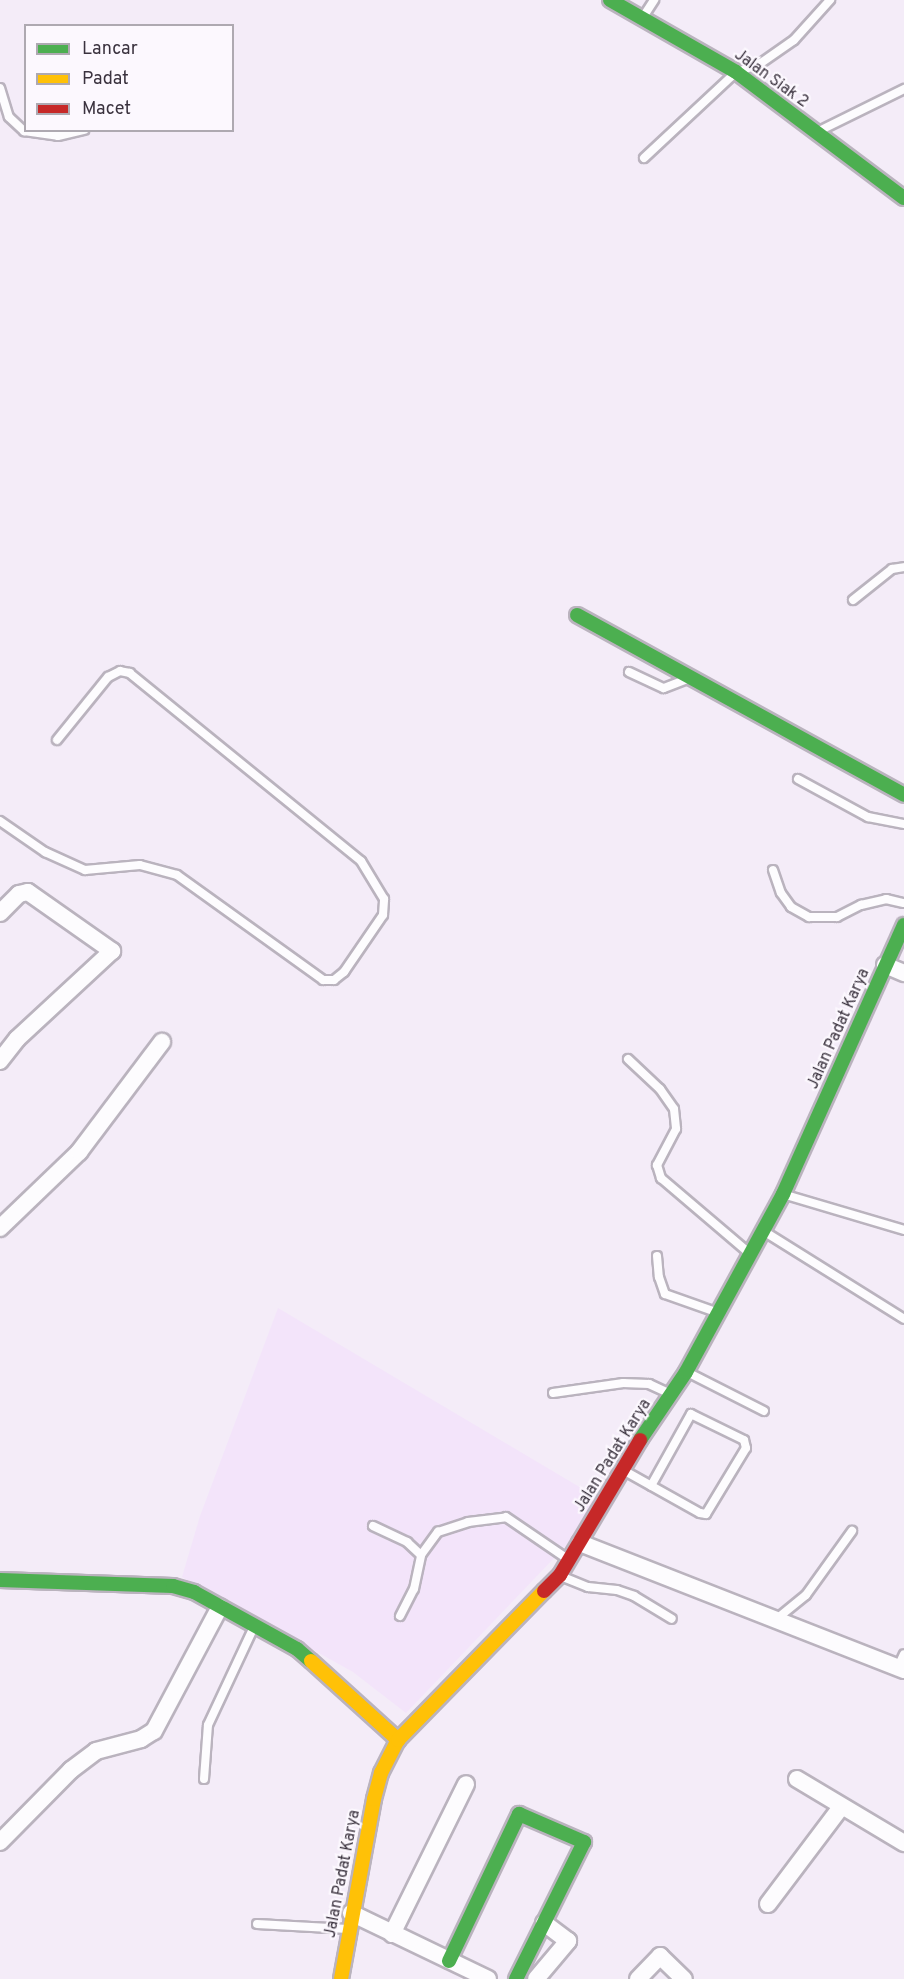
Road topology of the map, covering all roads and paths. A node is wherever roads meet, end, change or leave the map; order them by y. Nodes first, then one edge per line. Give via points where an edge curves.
1 (610, 0) edge
2 (654, 0) edge
3 (830, 0) edge
4 (644, 17) junction
5 (736, 72) junction
6 (0, 88) edge
7 (904, 89) edge
8 (24, 131) edge
9 (31, 132) edge
10 (75, 132) edge
11 (815, 133) junction
12 (644, 158) dead end
13 (904, 198) edge
14 (904, 567) edge
15 (853, 600) dead end
16 (577, 615) dead end
17 (629, 672) dead end
18 (687, 678) junction
19 (57, 740) dead end
20 (798, 779) dead end
21 (904, 795) edge
22 (0, 821) edge
23 (904, 824) edge
24 (772, 870) dead end
25 (904, 903) edge
26 (0, 913) edge
27 (904, 925) edge
28 (885, 965) junction
29 (904, 974) edge
30 (162, 1042) dead end
31 (628, 1059) dead end
32 (0, 1061) edge
33 (783, 1194) junction
34 (0, 1228) edge
35 (762, 1230) junction
36 (904, 1230) edge
37 (751, 1254) junction
38 (657, 1256) dead end
39 (720, 1313) junction
40 (904, 1319) edge
41 (686, 1372) junction
42 (553, 1393) dead end
43 (671, 1394) junction
44 (764, 1410) dead end
45 (620, 1469) junction
46 (651, 1486) junction
47 (373, 1526) dead end
48 (852, 1531) dead end
49 (579, 1543) junction
50 (421, 1555) junction
51 (569, 1560) junction
52 (560, 1575) junction
53 (0, 1580) edge
54 (220, 1607) junction
55 (400, 1616) dead end
56 (672, 1619) dead end
57 (774, 1621) junction
58 (254, 1628) junction
59 (902, 1664) edge
60 (398, 1740) junction
61 (204, 1779) dead end
62 (797, 1779) dead end
63 (466, 1784) dead end
64 (841, 1807) junction
65 (0, 1842) edge
66 (904, 1843) edge
67 (768, 1905) dead end
68 (350, 1921) junction
69 (544, 1923) junction
70 (257, 1924) dead end
71 (392, 1934) junction
72 (448, 1961) junction
73 (340, 1979) edge
74 (488, 1979) edge
75 (516, 1979) edge
76 (536, 1979) edge
77 (638, 1979) edge
78 (684, 1979) edge

1 - 4 main road, Jalan Siak 2
2 - 4 lane
3 - 5 lane via 794,40 761,63
4 - 5 main road, Jalan Siak 2
5 - 11 main road, Jalan Siak 2
5 - 12 lane
6 - 8 lane via 9,117
7 - 11 lane
9 - 10 lane via 58,136
11 - 13 main road, Jalan Siak 2
14 - 15 lane via 892,569
16 - 18 main road
17 - 18 lane via 664,688
18 - 21 main road
19 - 22 lane via 108,676 120,671 130,673 360,861 384,899 382,915 344,972 334,980 323,980 177,875 140,865 85,870 45,852
20 - 23 lane via 868,816
24 - 25 lane via 786,900 809,918 837,917 886,899
26 - 32 street via 19,894 28,892 112,951 17,1039
27 - 28 main road, Jalan Padat Karya
28 - 29 street
28 - 33 main road, Jalan Padat Karya
30 - 34 street via 79,1152
31 - 37 lane via 660,1089 674,1109 676,1129 657,1166 661,1178
33 - 35 main road, Jalan Padat Karya
33 - 36 lane
35 - 37 main road, Jalan Padat Karya
35 - 40 lane
37 - 39 main road, Jalan Padat Karya
38 - 39 lane via 658,1277 665,1294
39 - 41 main road, Jalan Padat Karya
41 - 43 main road, Jalan Padat Karya
41 - 44 lane
42 - 43 lane via 623,1383 649,1384
43 - 45 main road, Jalan Padat Karya
45 - 46 lane
45 - 49 main road, Jalan Padat Karya
46 - 46 lane via 706,1514 746,1448 744,1440 691,1414
47 - 50 lane via 407,1542
48 - 57 lane via 806,1595
49 - 51 main road, Jalan Padat Karya
49 - 57 street
50 - 51 lane via 438,1532 468,1522 506,1517
50 - 55 lane via 414,1589
51 - 52 main road, Jalan Padat Karya
52 - 56 lane via 588,1587 633,1596
52 - 60 main road, Jalan Padat Karya
53 - 54 main road via 173,1587 194,1592
54 - 58 main road
54 - 65 street via 154,1731 141,1739 96,1751 71,1770
57 - 59 street
58 - 60 main road via 297,1649 365,1706
58 - 61 lane via 208,1725
60 - 68 main road, Jalan Padat Karya via 381,1773 374,1799
62 - 64 street
63 - 71 street
64 - 66 street
64 - 67 street
68 - 70 lane
68 - 71 street
68 - 73 main road, Jalan Padat Karya
69 - 72 main road via 584,1842 519,1814
69 - 75 main road
69 - 76 street via 568,1941
71 - 72 street
72 - 74 street
77 - 78 street via 660,1956

